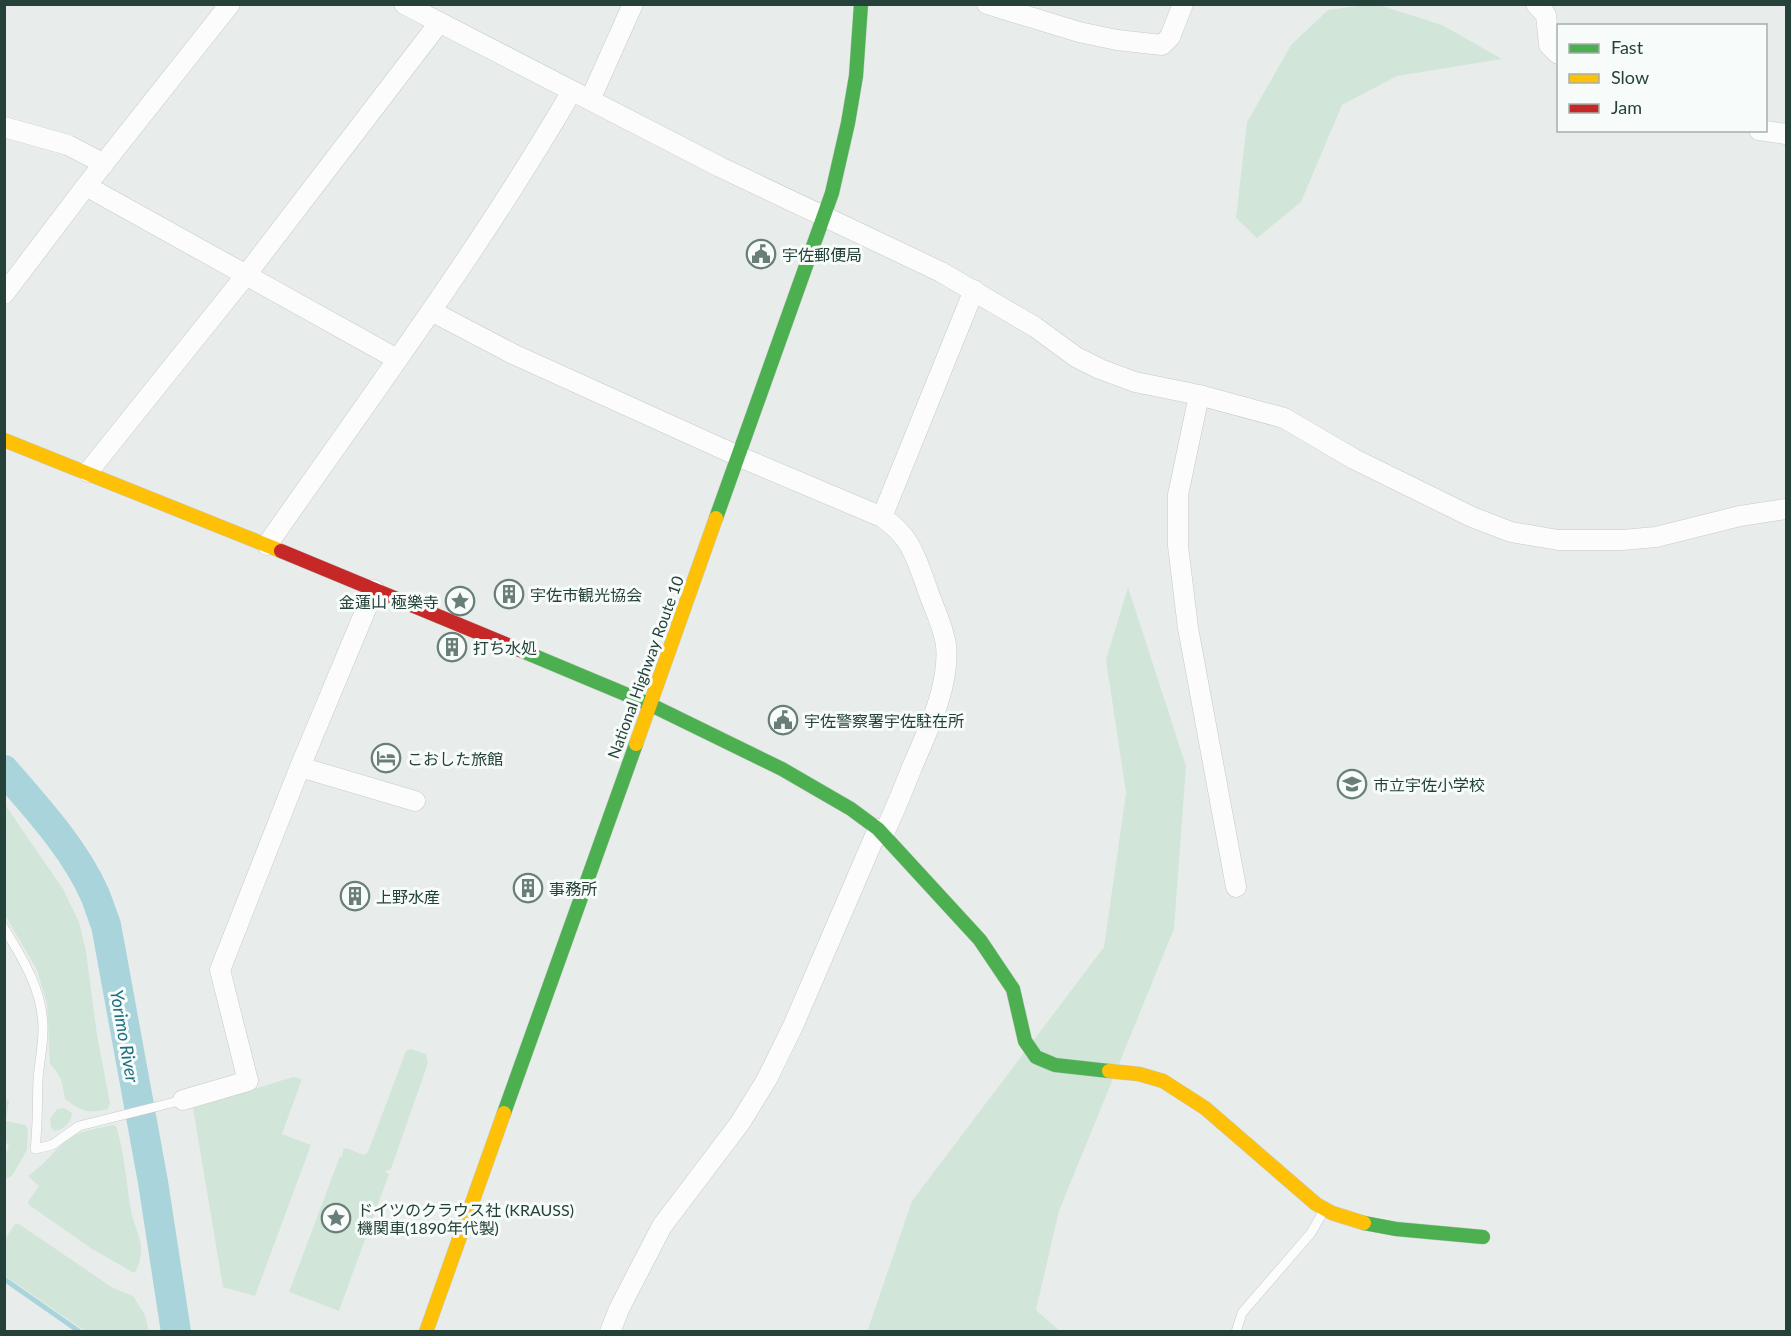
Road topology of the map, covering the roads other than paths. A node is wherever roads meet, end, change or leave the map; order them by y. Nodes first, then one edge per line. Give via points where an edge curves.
1 (230, 4) edge
2 (404, 4) edge
3 (633, 4) edge
4 (861, 4) edge
5 (987, 4) edge
6 (1183, 4) edge
7 (1536, 4) edge
8 (439, 23) junction
9 (1557, 53) edge
10 (572, 91) junction
11 (590, 100) junction
12 (4, 127) edge
13 (1767, 131) edge
14 (1786, 134) edge
15 (104, 164) junction
16 (86, 186) junction
17 (824, 216) junction
18 (246, 275) junction
19 (974, 290) junction
20 (4, 294) edge
21 (431, 311) junction
22 (397, 359) junction
23 (1198, 394) junction
24 (4, 440) edge
25 (738, 456) junction
26 (88, 472) junction
27 (1786, 509) edge
28 (882, 517) junction
29 (267, 545) junction
30 (374, 590) junction
31 (649, 704) junction
32 (300, 766) junction
33 (416, 801) dead end
34 (880, 832) junction
35 (1236, 888) dead end
36 (4, 928) edge
37 (180, 1101) joint
38 (1324, 1210) junction
39 (1483, 1237) dead end
40 (426, 1332) edge
41 (610, 1332) edge
42 (1236, 1332) edge

1 - 15 street
2 - 8 street
3 - 11 street
4 - 17 main road, National Highway Route 10 via 852,101
5 - 6 street via 1079,32 1162,45 1170,37
7 - 9 street via 1546,15 1549,45
8 - 10 street
8 - 18 street
10 - 11 street
10 - 21 street via 514,188
11 - 17 street
12 - 15 street via 68,145
13 - 14 street
15 - 16 street
16 - 18 street
16 - 20 street
17 - 19 street
17 - 25 main road, National Highway Route 10
18 - 22 street
18 - 26 street
19 - 23 street via 1100,369 1135,382
19 - 28 street
21 - 22 street
21 - 25 street via 513,354
22 - 29 street
23 - 27 street via 1284,418 1354,459 1472,517 1534,538 1587,541 1656,537
23 - 35 street via 1178,495 1178,546 1188,628
24 - 26 main road
25 - 28 street
25 - 31 main road, National Highway Route 10
26 - 29 main road
28 - 34 street via 902,533 915,554 946,646 945,670 934,714
29 - 30 main road
30 - 31 main road
30 - 32 street
31 - 34 main road via 782,769 851,809
31 - 40 main road, National Highway Route 10
32 - 33 street
32 - 37 street via 220,970 248,1081
34 - 38 main road via 980,940 1010,982 1025,1041 1036,1057 1055,1065 1139,1074 1170,1085 1205,1108
34 - 41 street via 767,1079 740,1123 662,1226
36 - 37 lane via 29,969 43,1027 35,1149 52,1145 79,1126
38 - 39 main road via 1369,1224
38 - 42 lane via 1311,1233 1242,1313

